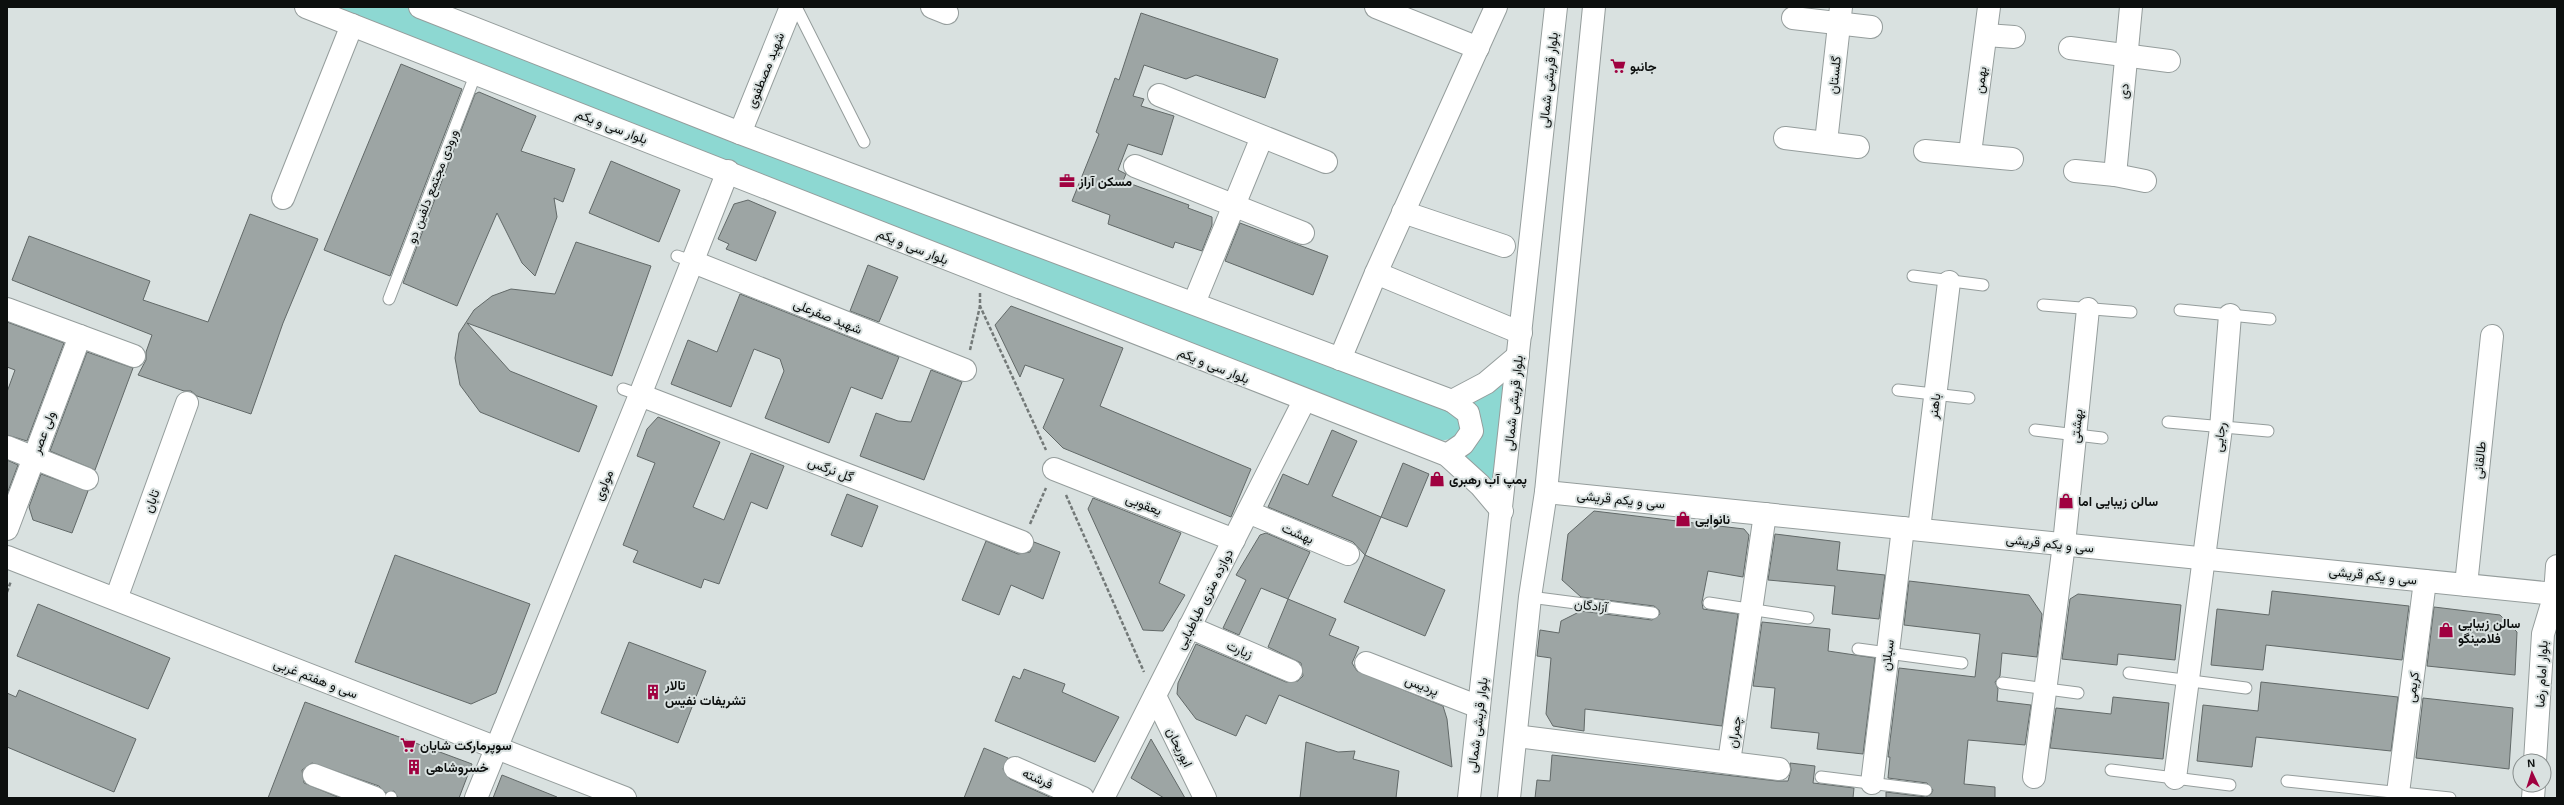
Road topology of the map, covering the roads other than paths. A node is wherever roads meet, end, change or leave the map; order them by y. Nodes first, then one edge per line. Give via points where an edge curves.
1 (306, 7) edge
2 (420, 7) edge
3 (791, 7) edge
4 (796, 7) edge
5 (1376, 7) edge
6 (1496, 7) edge
7 (1556, 7) edge
8 (1594, 7) edge
9 (1989, 7) edge
10 (2131, 7) edge
11 (1840, 16) edge
12 (1793, 18) dead end
13 (352, 25) junction
14 (1871, 27) dead end
15 (1986, 35) junction
16 (2014, 37) dead end
17 (1478, 48) junction
18 (2070, 48) dead end
19 (2127, 55) junction
20 (2169, 61) dead end
21 (476, 73) junction
22 (1159, 96) dead end
23 (740, 133) junction
24 (1262, 137) junction
25 (1785, 138) dead end
26 (864, 142) dead end
27 (1826, 142) junction
28 (1858, 147) dead end
29 (1925, 151) dead end
30 (1970, 153) junction
31 (2012, 159) dead end
32 (1326, 162) dead end
33 (1135, 166) dead end
34 (728, 171) junction
35 (2075, 171) dead end
36 (2115, 175) junction
37 (2145, 181) dead end
38 (283, 198) dead end
39 (1234, 206) junction
40 (1403, 212) junction
41 (1303, 233) dead end
42 (1504, 246) dead end
43 (684, 259) junction
44 (1376, 273) junction
45 (1913, 276) dead end
46 (1949, 282) junction
47 (1983, 285) dead end
48 (388, 299) dead end
49 (1194, 304) junction
50 (2043, 305) dead end
51 (7, 309) edge
52 (2088, 309) junction
53 (2180, 310) dead end
54 (2131, 312) dead end
55 (2230, 315) junction
56 (2270, 319) dead end
57 (1521, 332) junction
58 (80, 336) junction
59 (2492, 336) dead end
60 (134, 356) dead end
61 (1518, 356) junction
62 (1340, 359) junction
63 (965, 370) road end
64 (1898, 390) dead end
65 (632, 392) junction
66 (1935, 394) junction
67 (1969, 398) dead end
68 (1304, 400) junction
69 (1452, 401) junction
70 (186, 403) dead end
71 (2168, 422) dead end
72 (2221, 428) junction
73 (2035, 430) dead end
74 (2268, 430) dead end
75 (2075, 434) junction
76 (2102, 438) dead end
77 (7, 446) edge
78 (1447, 455) junction
79 (33, 458) junction
80 (1054, 469) road end
81 (87, 479) dead end
82 (1546, 492) junction
83 (1502, 511) junction
84 (1248, 512) junction
85 (1765, 514) junction
86 (1911, 528) junction
87 (7, 529) edge
88 (1234, 540) junction
89 (1022, 542) road end
90 (2064, 544) junction
91 (1348, 554) dead end
92 (7, 557) edge
93 (2204, 558) junction
94 (2557, 566) edge
95 (2426, 581) junction
96 (2466, 584) junction
97 (2556, 596) edge
98 (1530, 597) junction
99 (116, 599) junction
100 (1709, 603) dead end
101 (1752, 610) junction
102 (1653, 612) dead end
103 (1808, 618) dead end
104 (1189, 627) junction
105 (1858, 649) dead end
106 (1886, 654) junction
107 (1366, 663) dead end
108 (1962, 663) dead end
109 (1292, 671) dead end
110 (2129, 673) dead end
111 (2188, 681) junction
112 (2002, 683) dead end
113 (2246, 688) dead end
114 (2047, 689) junction
115 (2078, 693) dead end
116 (1155, 696) junction
117 (1479, 707) junction
118 (1516, 736) junction
119 (497, 748) junction
120 (2536, 753) edge
121 (1729, 762) junction
122 (1015, 768) dead end
123 (1779, 769) dead end
124 (2111, 770) dead end
125 (324, 777) dead end
126 (1821, 777) dead end
127 (2034, 778) dead end
128 (2175, 778) junction
129 (2287, 781) dead end
130 (1872, 783) junction
131 (2230, 785) dead end
132 (1926, 790) dead end
133 (2398, 793) junction
134 (374, 795) edge
135 (476, 798) edge
136 (625, 798) edge
137 (1083, 798) edge
138 (1103, 798) edge
139 (1205, 798) edge
140 (1468, 798) edge
141 (1508, 798) edge
142 (2450, 798) edge

1 - 13 street, بلوار سی و یکم
2 - 23 street
3 - 23 street, شهید مصطفوی
4 - 26 lane
5 - 17 street
6 - 17 street
7 - 57 street, بلوار قریشی شمالی
8 - 82 street
9 - 15 street, بهمن
10 - 19 street, دی
11 - 12 street
11 - 14 street
11 - 27 street, گلستان
13 - 21 street, بلوار سی و یکم
13 - 38 street
15 - 16 street
15 - 30 street, بهمن
17 - 40 street
18 - 19 street
19 - 20 street
19 - 36 street, دی
21 - 34 street, بلوار سی و یکم
21 - 48 lane, ورودی مجتمع دلفین دو
22 - 24 street
23 - 49 street
24 - 32 street
24 - 39 street
25 - 27 street
27 - 28 street
29 - 30 street
30 - 31 street
33 - 39 street
34 - 43 street, مولوی
34 - 68 street, بلوار سی و یکم
35 - 36 street
36 - 37 street
39 - 41 street
39 - 49 street
40 - 42 street
40 - 44 street
43 - 63 street, شهید صفرعلی
43 - 65 street, مولوی
44 - 57 street
44 - 62 street
45 - 46 lane
46 - 47 lane
46 - 66 street, باهنر
49 - 62 street
50 - 52 lane
51 - 58 street
52 - 54 lane
52 - 75 street, بهشتی
53 - 55 lane
55 - 56 lane
55 - 72 street, رجایی
57 - 61 street, بلوار قریشی شمالی
58 - 60 street
58 - 79 street, ولی عصر
59 - 96 street, طالقانی
61 - 69 street via 1486,383
61 - 83 street, بلوار قریشی شمالی
62 - 69 street
64 - 66 lane
65 - 89 street, گل نرگس
65 - 119 street, مولوی
66 - 67 lane
66 - 86 street, باهنر
68 - 78 street, بلوار سی و یکم
68 - 84 street, دوازده متری طباطبایی
69 - 78 street via 1468,413 1472,431 1464,444
70 - 99 street, تابان
71 - 72 lane
72 - 74 lane
72 - 93 street, رجایی
73 - 75 lane
75 - 76 lane
75 - 90 street, بهشتی
77 - 79 street
78 - 83 street, بلوار سی و یکم via 1480,485
79 - 81 street
79 - 87 street, ولی عصر
80 - 88 street, یعقوبی
82 - 85 street, سی و یکم قریشی
82 - 98 street
83 - 117 street, بلوار قریشی شمالی
84 - 88 street, دوازده متری طباطبایی
84 - 91 street, بهشت
85 - 86 street, سی و یکم قریشی
85 - 101 street, چمران
86 - 90 street, سی و یکم قریشی
86 - 106 street, سبلان
88 - 104 street, دوازده متری طباطبایی
90 - 93 street, سی و یکم قریشی
90 - 114 street, بهشتی
92 - 99 street, سی و هفتم غربی
93 - 95 street, سی و یکم قریشی
93 - 111 street, رجایی
94 - 97 street, بلوار امام رضا
95 - 96 street, سی و یکم قریشی
95 - 133 street, کریمی
96 - 97 street, سی و یکم قریشی
97 - 120 street, بلوار امام رضا via 2543,634
98 - 102 lane, آزادگان
98 - 118 street
99 - 119 street, سی و هفتم غربی
100 - 101 lane
101 - 103 lane
101 - 121 street, چمران
104 - 109 street, زیارت
104 - 116 street, دوازده متری طباطبایی
105 - 106 lane
106 - 108 lane
106 - 130 street, سبلان
107 - 117 street, پردیس
110 - 111 lane
111 - 113 lane
111 - 128 street, رجایی
112 - 114 lane
114 - 115 lane
114 - 127 street, بهشتی
116 - 138 street, دوازده متری طباطبایی
116 - 139 street, ابوریحان
117 - 140 street, بلوار قریشی شمالی
118 - 121 street, چمران
118 - 141 street
119 - 135 street, مولوی
119 - 136 street, سی و هفتم غربی
121 - 123 street
122 - 137 street, فرشته
124 - 128 lane
125 - 134 street
126 - 130 lane
128 - 131 lane
129 - 133 lane
130 - 132 lane
133 - 142 lane

